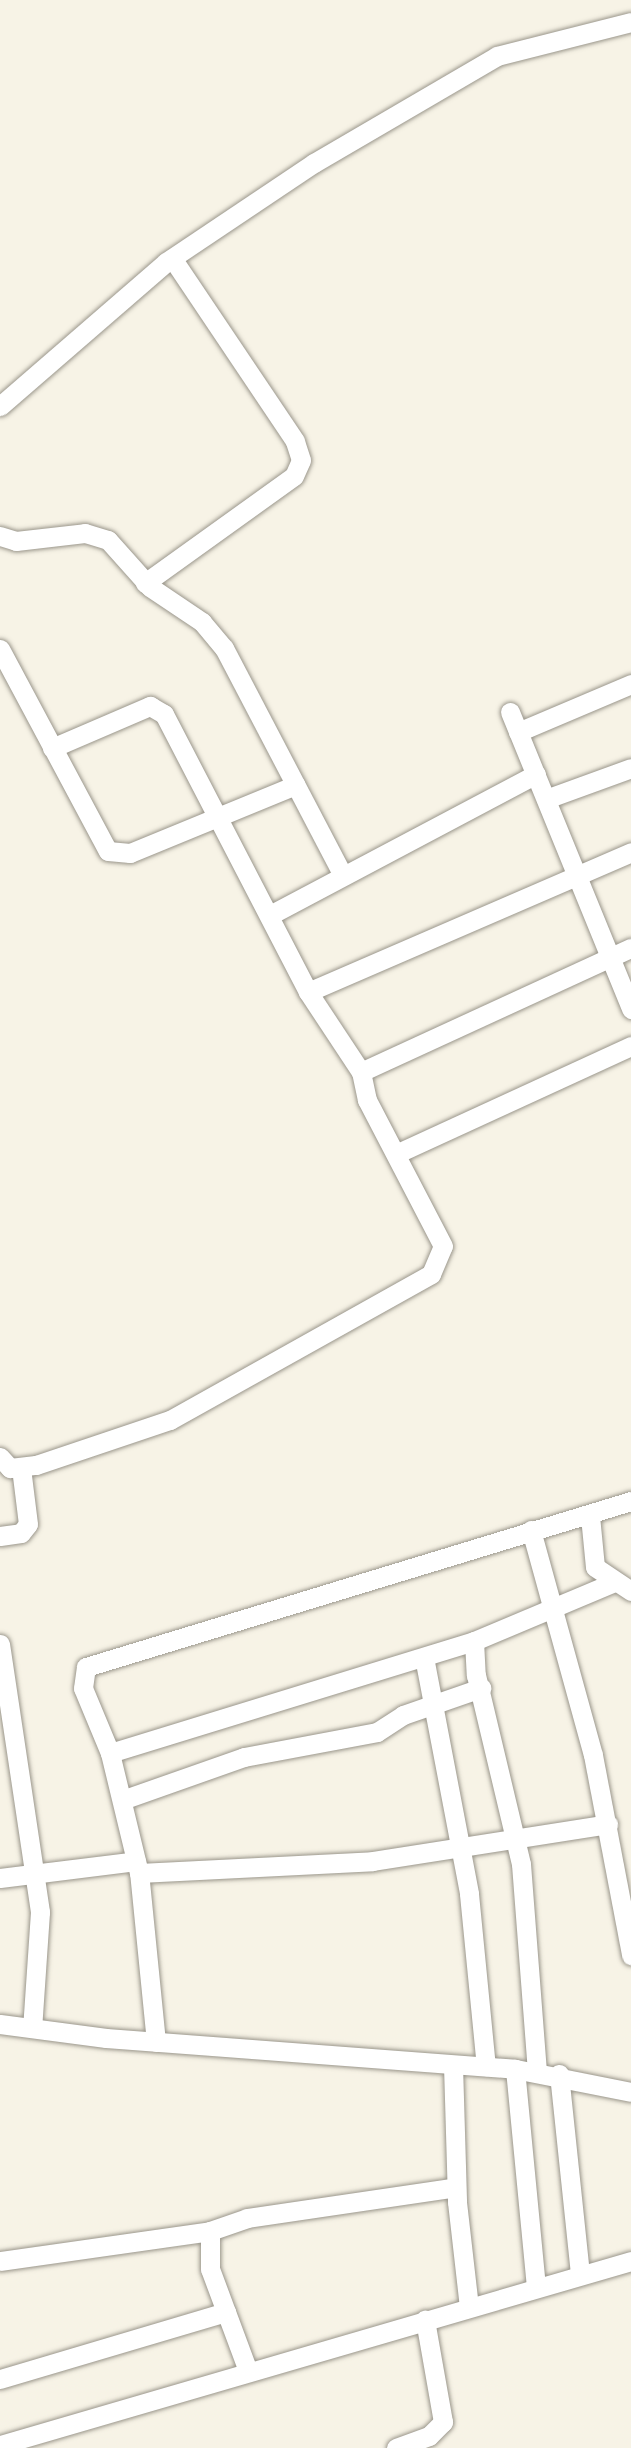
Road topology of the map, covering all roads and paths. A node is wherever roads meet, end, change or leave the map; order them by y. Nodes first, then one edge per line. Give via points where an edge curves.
1 (631, 22) edge
2 (172, 257) junction
3 (0, 406) edge
4 (0, 536) edge
5 (145, 583) junction
6 (0, 649) edge
7 (631, 684) edge
8 (510, 712) dead end
9 (518, 732) junction
10 (52, 748) junction
11 (631, 768) edge
12 (536, 774) junction
13 (296, 785) junction
14 (545, 799) junction
15 (220, 816) junction
16 (631, 852) edge
17 (575, 873) junction
18 (343, 876) junction
19 (270, 915) junction
20 (631, 948) edge
21 (610, 957) junction
22 (308, 992) junction
23 (631, 1009) edge
24 (631, 1046) edge
25 (361, 1072) junction
26 (396, 1154) junction
27 (0, 1457) edge
28 (21, 1468) junction
29 (631, 1502) edge
30 (590, 1516) junction
31 (531, 1530) junction
32 (0, 1536) edge
33 (612, 1583) junction
34 (631, 1591) edge
35 (552, 1607) junction
36 (474, 1641) junction
37 (0, 1644) edge
38 (424, 1657) junction
39 (481, 1688) junction
40 (435, 1701) junction
41 (110, 1753) junction
42 (122, 1800) junction
43 (608, 1824) junction
44 (516, 1839) junction
45 (460, 1847) junction
46 (137, 1867) junction
47 (34, 1873) junction
48 (0, 1878) edge
49 (631, 1955) edge
50 (0, 2024) edge
51 (32, 2028) junction
52 (156, 2042) junction
53 (453, 2065) junction
54 (486, 2066) junction
55 (515, 2069) junction
56 (537, 2071) junction
57 (559, 2074) junction
58 (631, 2092) edge
59 (456, 2187) junction
60 (210, 2231) junction
61 (0, 2261) edge
62 (631, 2261) edge
63 (580, 2275) junction
64 (536, 2288) junction
65 (469, 2307) junction
66 (226, 2312) junction
67 (425, 2320) junction
68 (248, 2371) junction
69 (0, 2379) edge
70 (0, 2445) edge
71 (396, 2448) edge

1 - 2 street via 528,44 479,65
2 - 3 street
2 - 5 street via 295,441 301,460 294,476
4 - 5 street via 99,536
5 - 13 street via 185,607 224,648
6 - 10 street
7 - 9 street
8 - 9 street
9 - 12 street
10 - 15 street via 95,834 118,855
10 - 15 street via 138,710 158,708
11 - 14 street
12 - 14 street
12 - 18 street
13 - 15 street
13 - 18 street
14 - 17 street
15 - 19 street
16 - 17 street
17 - 21 street
17 - 22 street
18 - 19 street
19 - 22 street
20 - 21 street
21 - 23 street
21 - 25 street
22 - 25 street
24 - 26 street
25 - 26 street via 367,1100
26 - 28 street via 443,1246 431,1274 170,1420
27 - 28 street via 10,1468
28 - 32 street via 28,1524 21,1533
29 - 30 street
30 - 31 street
30 - 33 street via 590,1553
31 - 35 street
31 - 41 street via 93,1661 81,1676 83,1688
33 - 34 street
33 - 35 street
35 - 36 street
35 - 43 street
36 - 38 street
36 - 39 street
37 - 47 street
38 - 40 street
38 - 41 street
39 - 40 street
39 - 44 street
40 - 42 street via 377,1732 244,1757
40 - 45 street
41 - 42 street
42 - 46 street
43 - 44 street
43 - 49 street
44 - 45 street
44 - 56 street
45 - 46 street via 373,1861
45 - 54 street
46 - 47 street
46 - 52 street
47 - 48 street
47 - 51 street via 41,1927
50 - 51 street
51 - 52 street
52 - 53 street
53 - 54 street
53 - 59 street
54 - 55 street
55 - 56 street
55 - 64 street
56 - 57 street
57 - 58 street
57 - 63 street
59 - 60 street via 247,2218
59 - 65 street
60 - 61 street
60 - 66 street via 210,2269
62 - 63 street
63 - 64 street
64 - 65 street
65 - 67 street
66 - 68 street
66 - 69 street
67 - 68 street
67 - 71 street via 443,2422 429,2436
68 - 70 street

